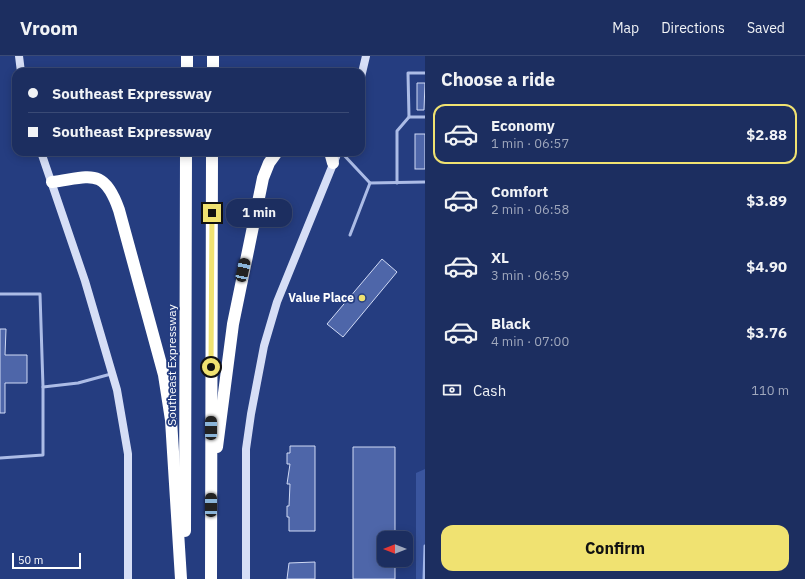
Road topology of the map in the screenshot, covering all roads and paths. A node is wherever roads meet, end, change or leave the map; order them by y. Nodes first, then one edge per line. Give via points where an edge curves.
1 (19, 56) edge
2 (186, 56) edge
3 (213, 56) edge
4 (366, 56) edge
5 (20, 68) edge
6 (186, 68) edge
7 (213, 68) edge
8 (363, 68) edge
9 (425, 73) edge
10 (425, 117) edge
11 (408, 118) junction
12 (42, 156) edge
13 (186, 156) edge
14 (212, 156) edge
15 (274, 156) edge
16 (334, 156) edge
17 (345, 156) edge
18 (52, 182) junction
19 (425, 182) edge
20 (370, 183) junction
21 (397, 183) junction
22 (350, 235) dead end
23 (0, 294) edge
24 (113, 374) junction
25 (44, 387) junction
26 (0, 458) edge
27 (211, 490) junction
28 (128, 579) edge
29 (181, 579) edge
30 (185, 579) edge
31 (211, 579) edge
32 (246, 579) edge

1 - 5 street
2 - 6 highway
3 - 7 highway
4 - 8 street
9 - 11 lane via 408,73
10 - 11 lane
11 - 21 lane via 397,131
12 - 18 street
13 - 30 highway, Southeast Expressway
14 - 27 highway
15 - 27 highway via 263,178 241,283
16 - 32 street via 277,302 264,346 246,449
17 - 20 lane
18 - 24 street
18 - 29 highway via 88,178 101,180 110,188 119,210 164,375 171,420
19 - 21 lane
20 - 21 lane
20 - 22 lane
23 - 25 lane via 40,294
24 - 25 lane via 78,383
24 - 28 street via 128,454
25 - 26 lane via 43,455
27 - 31 highway

